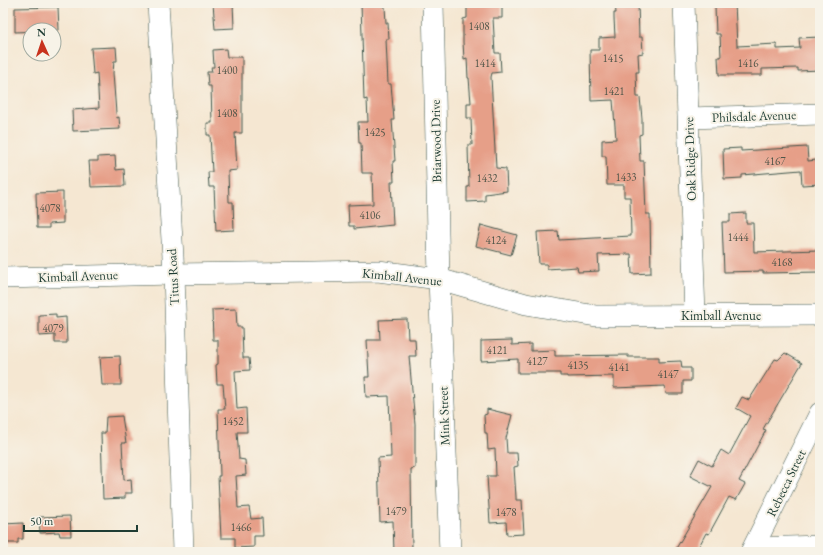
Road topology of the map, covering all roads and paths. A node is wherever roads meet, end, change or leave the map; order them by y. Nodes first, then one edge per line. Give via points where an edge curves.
1 (158, 3) edge
2 (433, 3) edge
3 (684, 3) edge
4 (820, 114) edge
5 (689, 118) junction
6 (174, 274) junction
7 (3, 278) edge
8 (439, 279) junction
9 (820, 314) edge
10 (695, 315) junction
11 (820, 413) edge
12 (820, 546) edge
13 (752, 550) edge
14 (183, 552) edge
15 (450, 552) edge

1 - 6 street, Titus Road
2 - 8 street, Briarwood Drive
3 - 5 street, Oak Ridge Drive
4 - 5 street, Philsdale Avenue
5 - 10 street, Oak Ridge Drive
6 - 7 street, Kimball Avenue
6 - 8 street, Kimball Avenue via 378,271
6 - 14 street, Titus Road
8 - 10 street, Kimball Avenue via 526,304 596,316
8 - 15 street, Mink Street
9 - 10 street, Kimball Avenue
11 - 13 street, Rebecca Street
12 - 13 street

